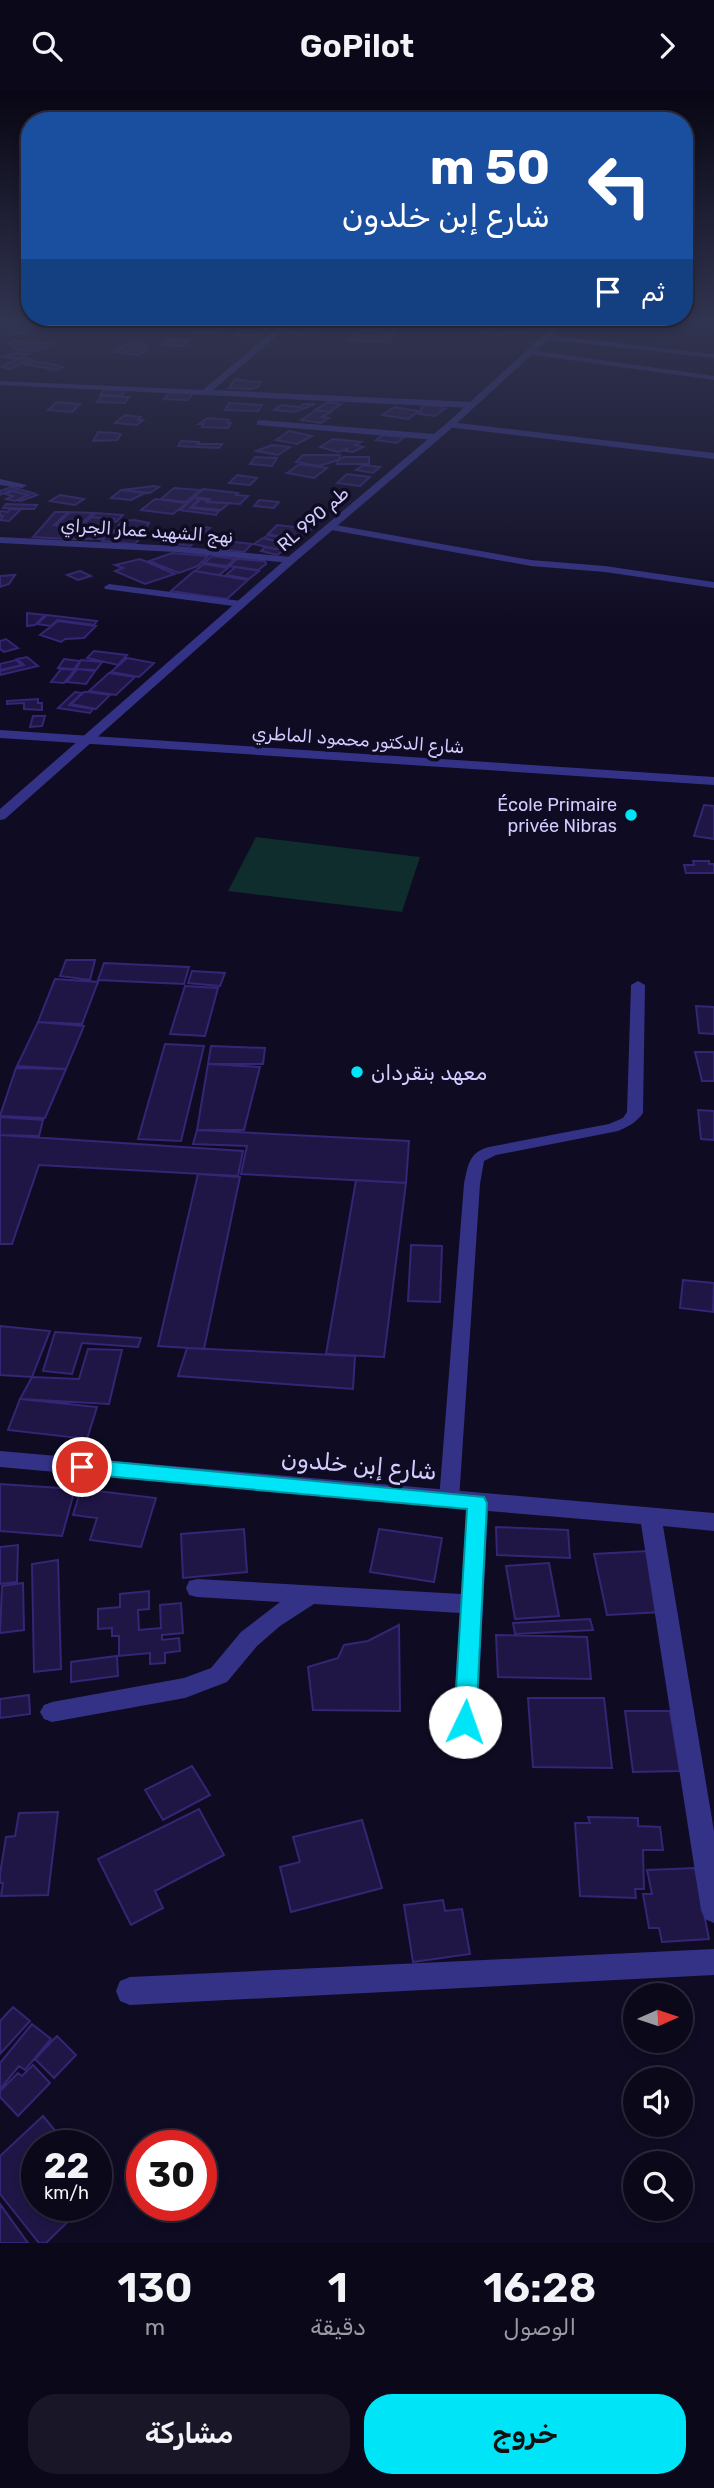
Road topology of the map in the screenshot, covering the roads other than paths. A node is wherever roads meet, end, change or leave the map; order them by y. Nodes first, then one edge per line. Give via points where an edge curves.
1 (265, 423) edge
2 (450, 425) joint
3 (435, 437) junction
4 (714, 456) edge
5 (0, 482) edge
6 (22, 485) dead end
7 (330, 527) junction
8 (0, 540) edge
9 (291, 560) junction
10 (714, 585) edge
11 (109, 587) dead end
12 (241, 604) junction
13 (0, 734) edge
14 (86, 740) junction
15 (714, 781) edge
16 (0, 816) edge
17 (638, 985) dead end
18 (0, 1459) edge
19 (449, 1500) junction
20 (478, 1503) junction
21 (651, 1517) junction
22 (714, 1522) edge
23 (197, 1588) dead end
24 (312, 1594) junction
25 (471, 1604) junction
26 (52, 1712) dead end
27 (465, 1722) dead end
28 (714, 1910) edge
29 (714, 1962) edge
30 (130, 1991) dead end

1 - 3 street
2 - 3 street, RL طم 990
2 - 4 street
3 - 7 street, RL طم 990
5 - 6 street
7 - 9 street, RL طم 990
7 - 10 street via 531,563
8 - 9 street, نهج الشهيد عمار الجراي
9 - 12 street, RL طم 990
11 - 12 street
12 - 14 street, RL طم 990
13 - 14 street, شارع الدكتور محمود الماطري
14 - 15 street, شارع الدكتور محمود الماطري
14 - 16 street, RL طم 990
17 - 19 lane via 635,1113 628,1121 613,1128 495,1150 477,1159
18 - 19 street, شارع إبن خلدون
19 - 20 street, شارع إبن خلدون
20 - 21 street, شارع إبن خلدون
20 - 25 street
21 - 22 street, شارع إبن خلدون
21 - 28 street
23 - 24 street
24 - 25 street
24 - 26 street via 264,1625 219,1675 185,1688
25 - 27 street
29 - 30 street

